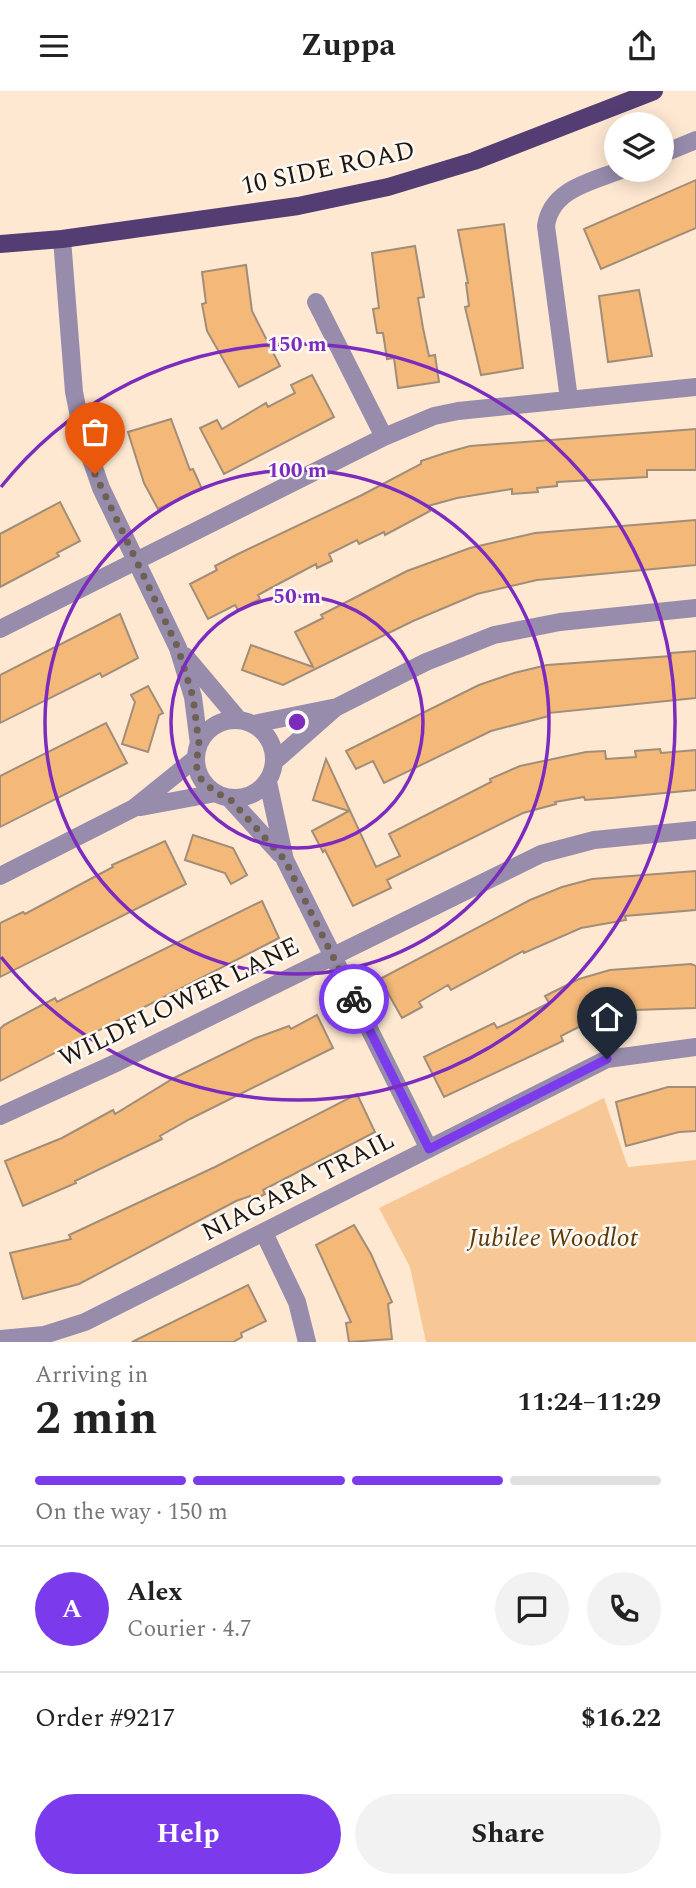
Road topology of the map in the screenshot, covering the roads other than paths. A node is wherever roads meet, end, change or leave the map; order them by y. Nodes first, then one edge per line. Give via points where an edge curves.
1 (654, 91) edge
2 (696, 140) edge
3 (674, 148) edge
4 (604, 177) edge
5 (62, 239) junction
6 (0, 244) edge
7 (316, 302) dead end
8 (696, 387) edge
9 (569, 399) junction
10 (384, 437) junction
11 (135, 561) junction
12 (696, 608) edge
13 (0, 629) edge
14 (178, 648) junction
15 (337, 707) junction
16 (246, 722) junction
17 (197, 751) junction
18 (275, 761) junction
19 (268, 782) junction
20 (223, 796) junction
21 (134, 809) junction
22 (696, 830) edge
23 (285, 860) junction
24 (0, 876) edge
25 (332, 956) junction
26 (696, 1047) edge
27 (0, 1116) edge
28 (429, 1149) junction
29 (264, 1233) junction
30 (0, 1339) edge
31 (307, 1342) edge

1 - 5 main road, 10 SIDE ROAD via 474,161 388,187 298,206
2 - 3 street
4 - 9 street via 563,193 547,217
5 - 6 main road, 10 SIDE ROAD
5 - 11 street via 74,392 83,436
7 - 10 street
8 - 9 street
9 - 10 street via 446,413
10 - 11 street
11 - 13 street
11 - 14 street
12 - 15 street via 560,622 494,635
14 - 16 street via 209,689
14 - 17 street via 193,697
15 - 16 street
15 - 18 street
16 - 17 street via 218,724 206,732
16 - 18 street via 269,740
17 - 20 street via 201,779
17 - 21 street
18 - 19 street
19 - 20 street via 250,796
19 - 23 street
20 - 21 street
20 - 23 street
21 - 24 street
22 - 25 street, WILDFLOWER LANE via 594,840 541,854
23 - 25 street
25 - 27 street, WILDFLOWER LANE
25 - 28 street
26 - 28 street, NIAGARA TRAIL via 607,1059
28 - 29 street, NIAGARA TRAIL
29 - 30 street, NIAGARA TRAIL via 74,1327
29 - 31 street via 297,1302

